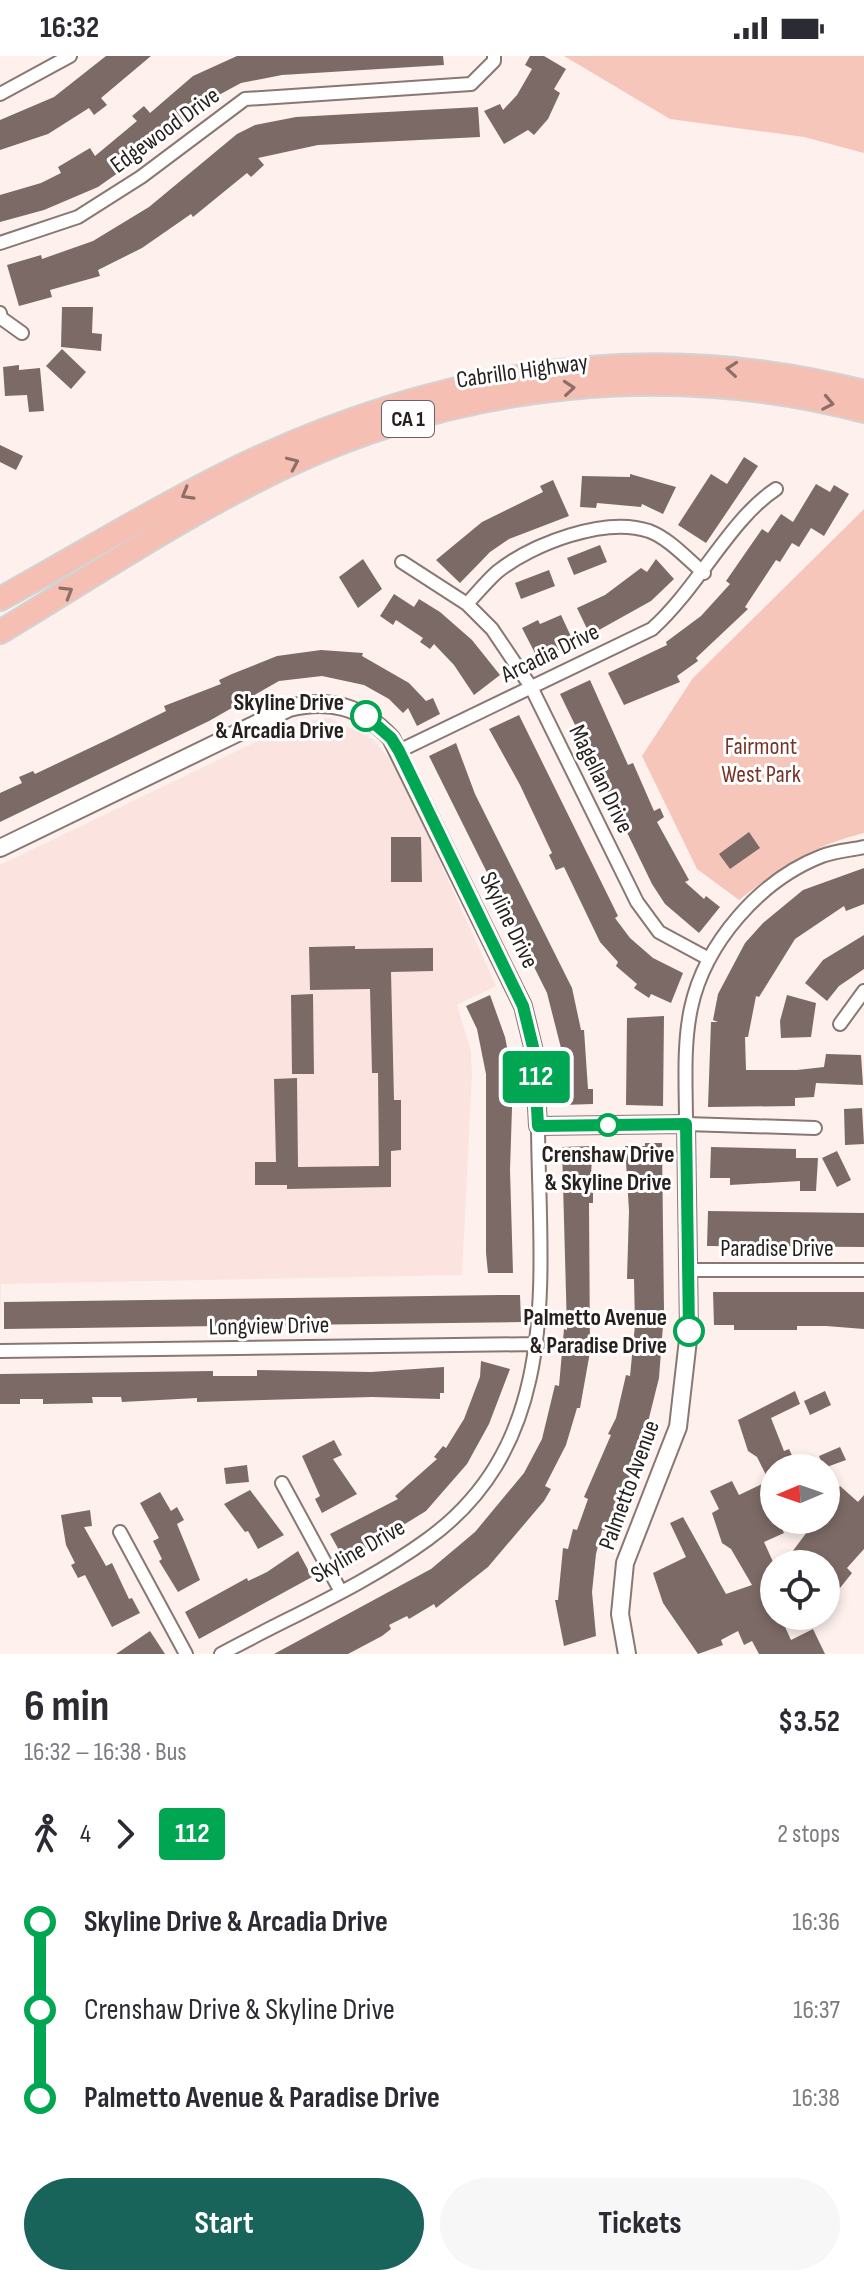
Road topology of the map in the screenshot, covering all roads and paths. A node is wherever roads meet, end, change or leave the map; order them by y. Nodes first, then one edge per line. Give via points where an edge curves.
1 (70, 56) edge
2 (494, 56) edge
3 (0, 94) edge
4 (0, 243) edge
5 (0, 313) edge
6 (22, 333) dead end
7 (864, 392) edge
8 (864, 411) edge
9 (776, 489) dead end
10 (402, 562) dead end
11 (60, 567) junction
12 (704, 573) junction
13 (0, 585) edge
14 (0, 599) edge
15 (467, 604) junction
16 (0, 632) edge
17 (531, 687) junction
18 (399, 751) junction
19 (864, 847) edge
20 (0, 848) edge
21 (709, 959) junction
22 (864, 991) edge
23 (840, 1024) dead end
24 (686, 1124) junction
25 (538, 1126) junction
26 (815, 1128) dead end
27 (690, 1270) junction
28 (864, 1270) edge
29 (538, 1344) junction
30 (0, 1351) edge
31 (282, 1483) dead end
32 (120, 1532) dead end
33 (340, 1590) junction
34 (186, 1654) edge
35 (221, 1654) edge
36 (627, 1654) edge

1 - 3 street
2 - 4 street, Edgewood Drive via 471,84 245,99 78,217
5 - 6 street
7 -> 11 highway, Cabrillo Highway / CA 1 via 769,373 658,365 560,370 436,391 354,418 216,478
16 -> 8 highway, Cabrillo Highway / CA 1 via 247,485 361,435 440,410 562,388 657,384 766,392
9 - 12 street, Arcadia Drive via 756,502
10 - 15 street, Magellan Drive
11 - 13 highway
11 - 14 highway, Cabrillo Highway / CA 1
12 - 15 street via 650,532 593,527 498,571
12 - 17 street, Arcadia Drive via 652,629
15 - 17 street, Magellan Drive via 492,629
17 - 18 street, Arcadia Drive
17 - 21 street, Magellan Drive via 637,902 659,932
18 - 20 street, Skyline Drive via 379,725 352,708 304,704
18 - 25 street, Skyline Drive via 523,1006 534,1051
19 - 21 street, Palmetto Avenue via 823,855 759,893
21 - 24 street, Palmetto Avenue via 691,1007
22 - 23 street
24 - 25 street
24 - 26 street
24 - 27 street, Palmetto Avenue
25 - 29 street, Skyline Drive
27 - 28 street, Paradise Drive
27 - 36 street, Palmetto Avenue via 678,1427 625,1563 620,1614
29 - 30 street, Longview Drive
29 - 33 street, Skyline Drive via 520,1417 484,1483 428,1539
31 - 33 street
32 - 34 street
33 - 35 street, Skyline Drive

